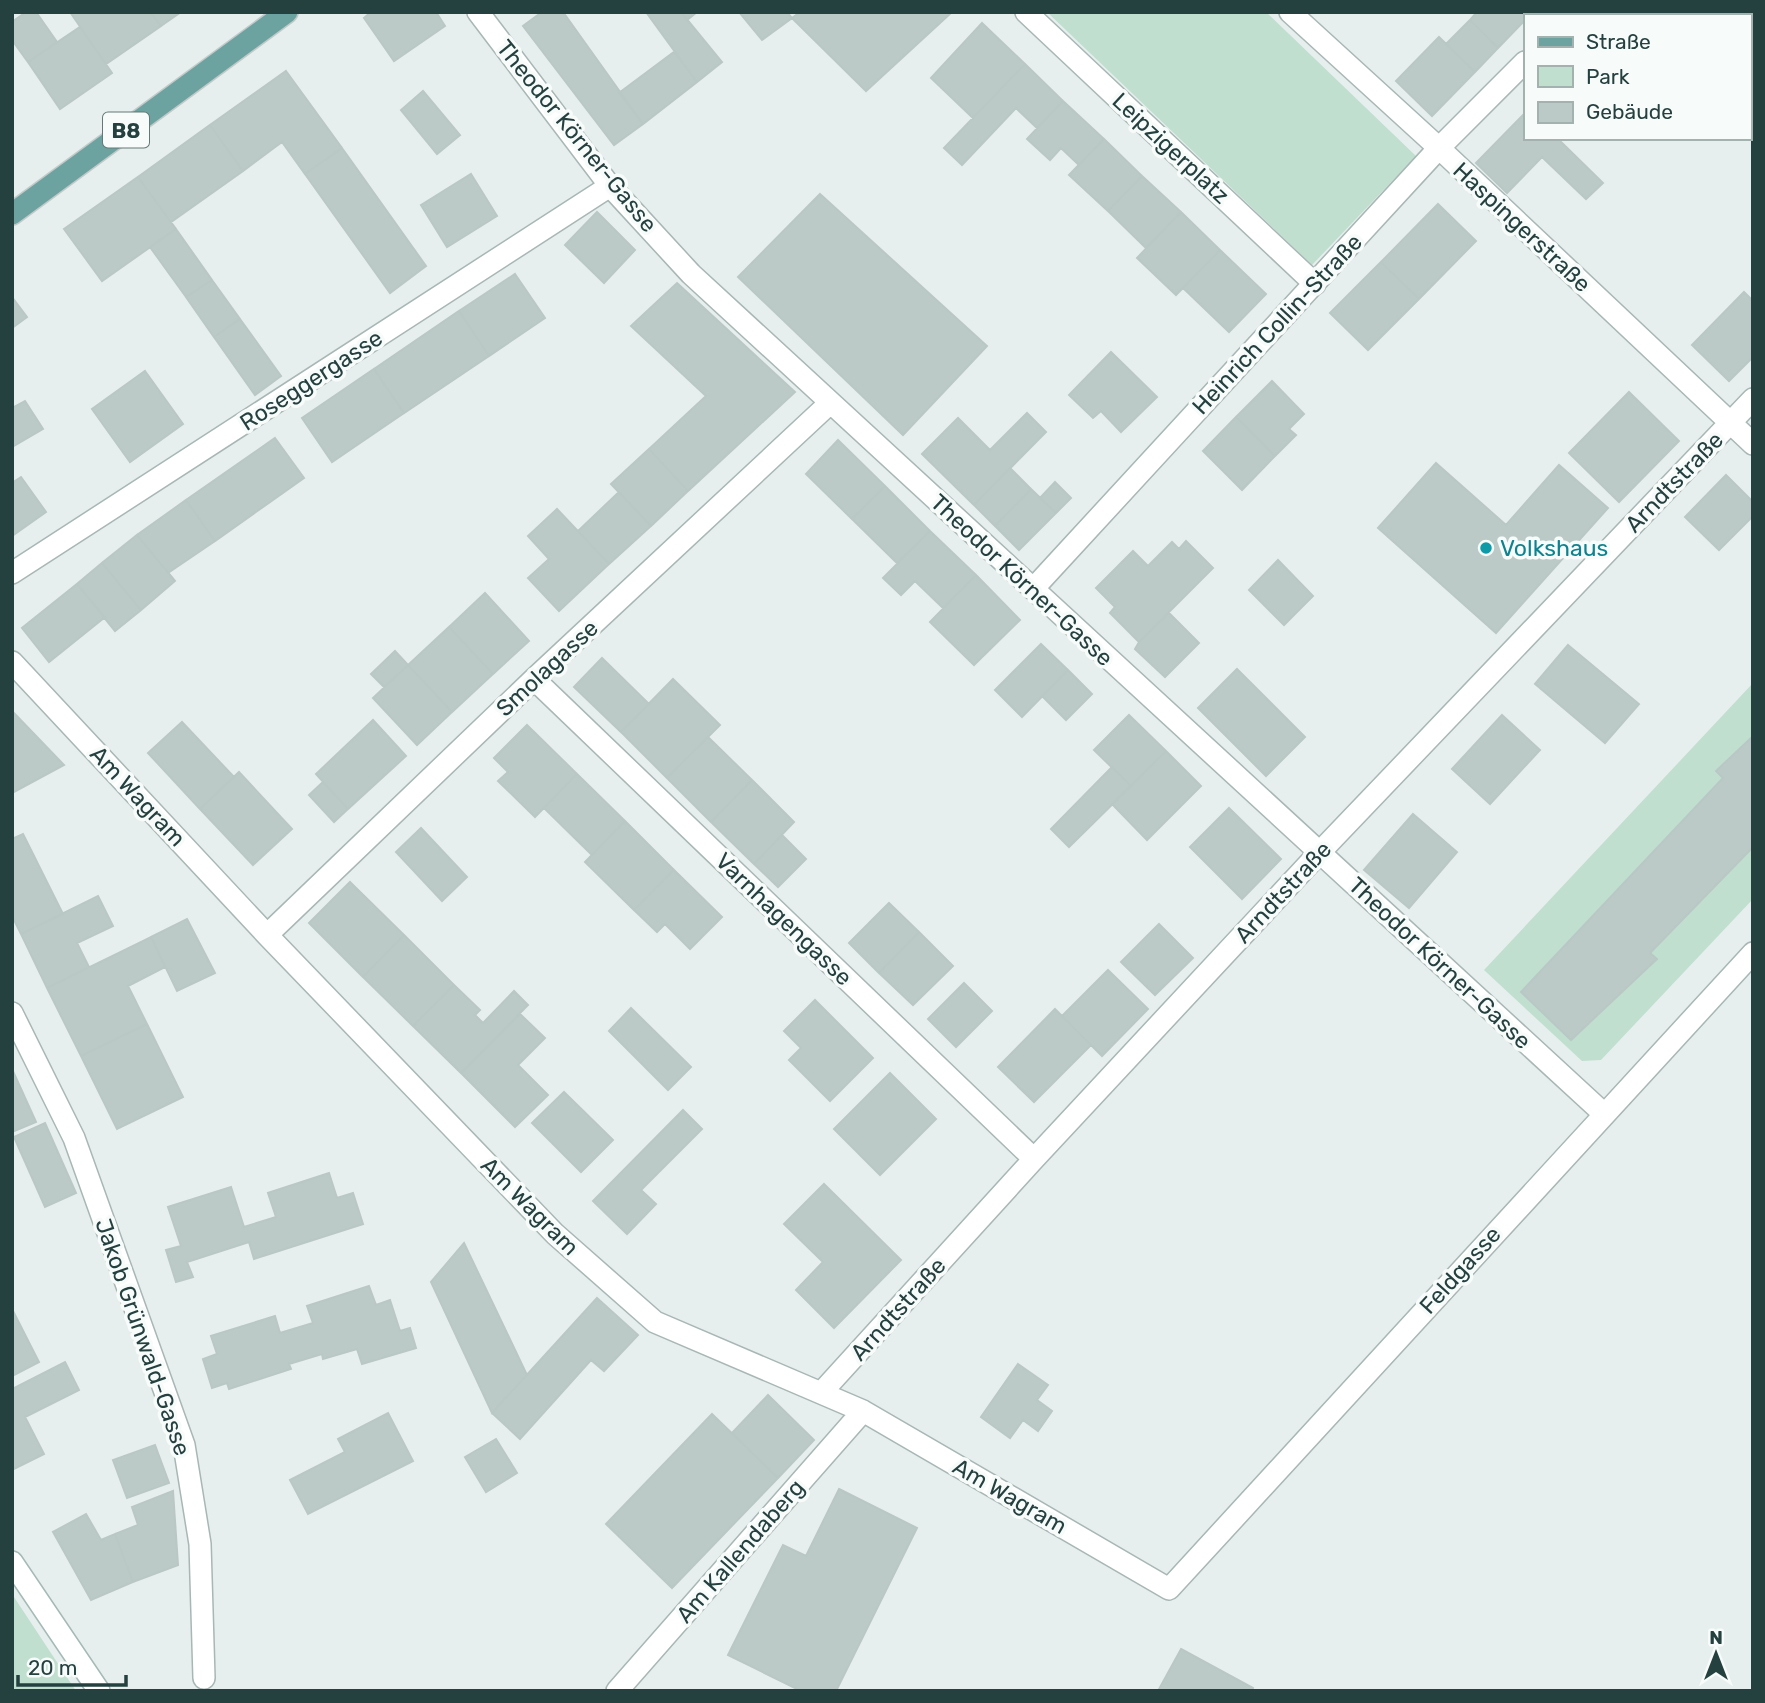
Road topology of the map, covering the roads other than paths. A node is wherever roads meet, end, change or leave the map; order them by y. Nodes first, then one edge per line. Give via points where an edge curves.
1 (287, 12) edge
2 (478, 12) edge
3 (1026, 12) edge
4 (1290, 12) edge
5 (1524, 63) edge
6 (1439, 148) junction
7 (610, 186) junction
8 (12, 214) edge
9 (1315, 284) junction
10 (1753, 399) edge
11 (830, 403) junction
12 (1731, 423) junction
13 (1753, 444) edge
14 (12, 573) edge
15 (1033, 589) junction
16 (12, 662) edge
17 (534, 679) junction
18 (1320, 852) junction
19 (267, 935) junction
20 (1753, 953) edge
21 (12, 1013) edge
22 (1604, 1113) junction
23 (1034, 1159) junction
24 (821, 1393) junction
25 (863, 1411) junction
26 (12, 1562) edge
27 (1169, 1589) joint
28 (204, 1678) dead end
29 (99, 1691) edge
30 (617, 1691) edge

1 - 8 main road, B8
2 - 7 street, Theodor Körner-Gasse
3 - 9 street, Leipzigerplatz
4 - 6 street, Haspingerstraße
5 - 6 street, Heinrich Collin-Straße
6 - 9 street, Heinrich Collin-Straße
6 - 12 street, Haspingerstraße
7 - 11 street, Theodor Körner-Gasse via 691,274
7 - 14 street, Roseggergasse
9 - 15 street, Heinrich Collin-Straße
10 - 12 street, Arndtstraße
11 - 15 street, Theodor Körner-Gasse
11 - 17 street, Smolagasse
12 - 13 street, Haspingerstraße
12 - 18 street, Arndtstraße
15 - 18 street, Theodor Körner-Gasse
16 - 19 street, Am Wagram
17 - 19 street, Smolagasse
17 - 23 street, Varnhagengasse
18 - 22 street, Theodor Körner-Gasse
18 - 23 street, Arndtstraße
19 - 24 street, Am Wagram via 555,1234 655,1322
20 - 22 street, Feldgasse
21 - 28 street, Jakob Grünwald-Gasse via 74,1139 184,1445 200,1544
22 - 27 street, Feldgasse
23 - 24 street, Arndtstraße
24 - 25 street, Am Wagram
25 - 27 street, Am Wagram
25 - 30 street, Am Kallendaberg
26 - 29 street

